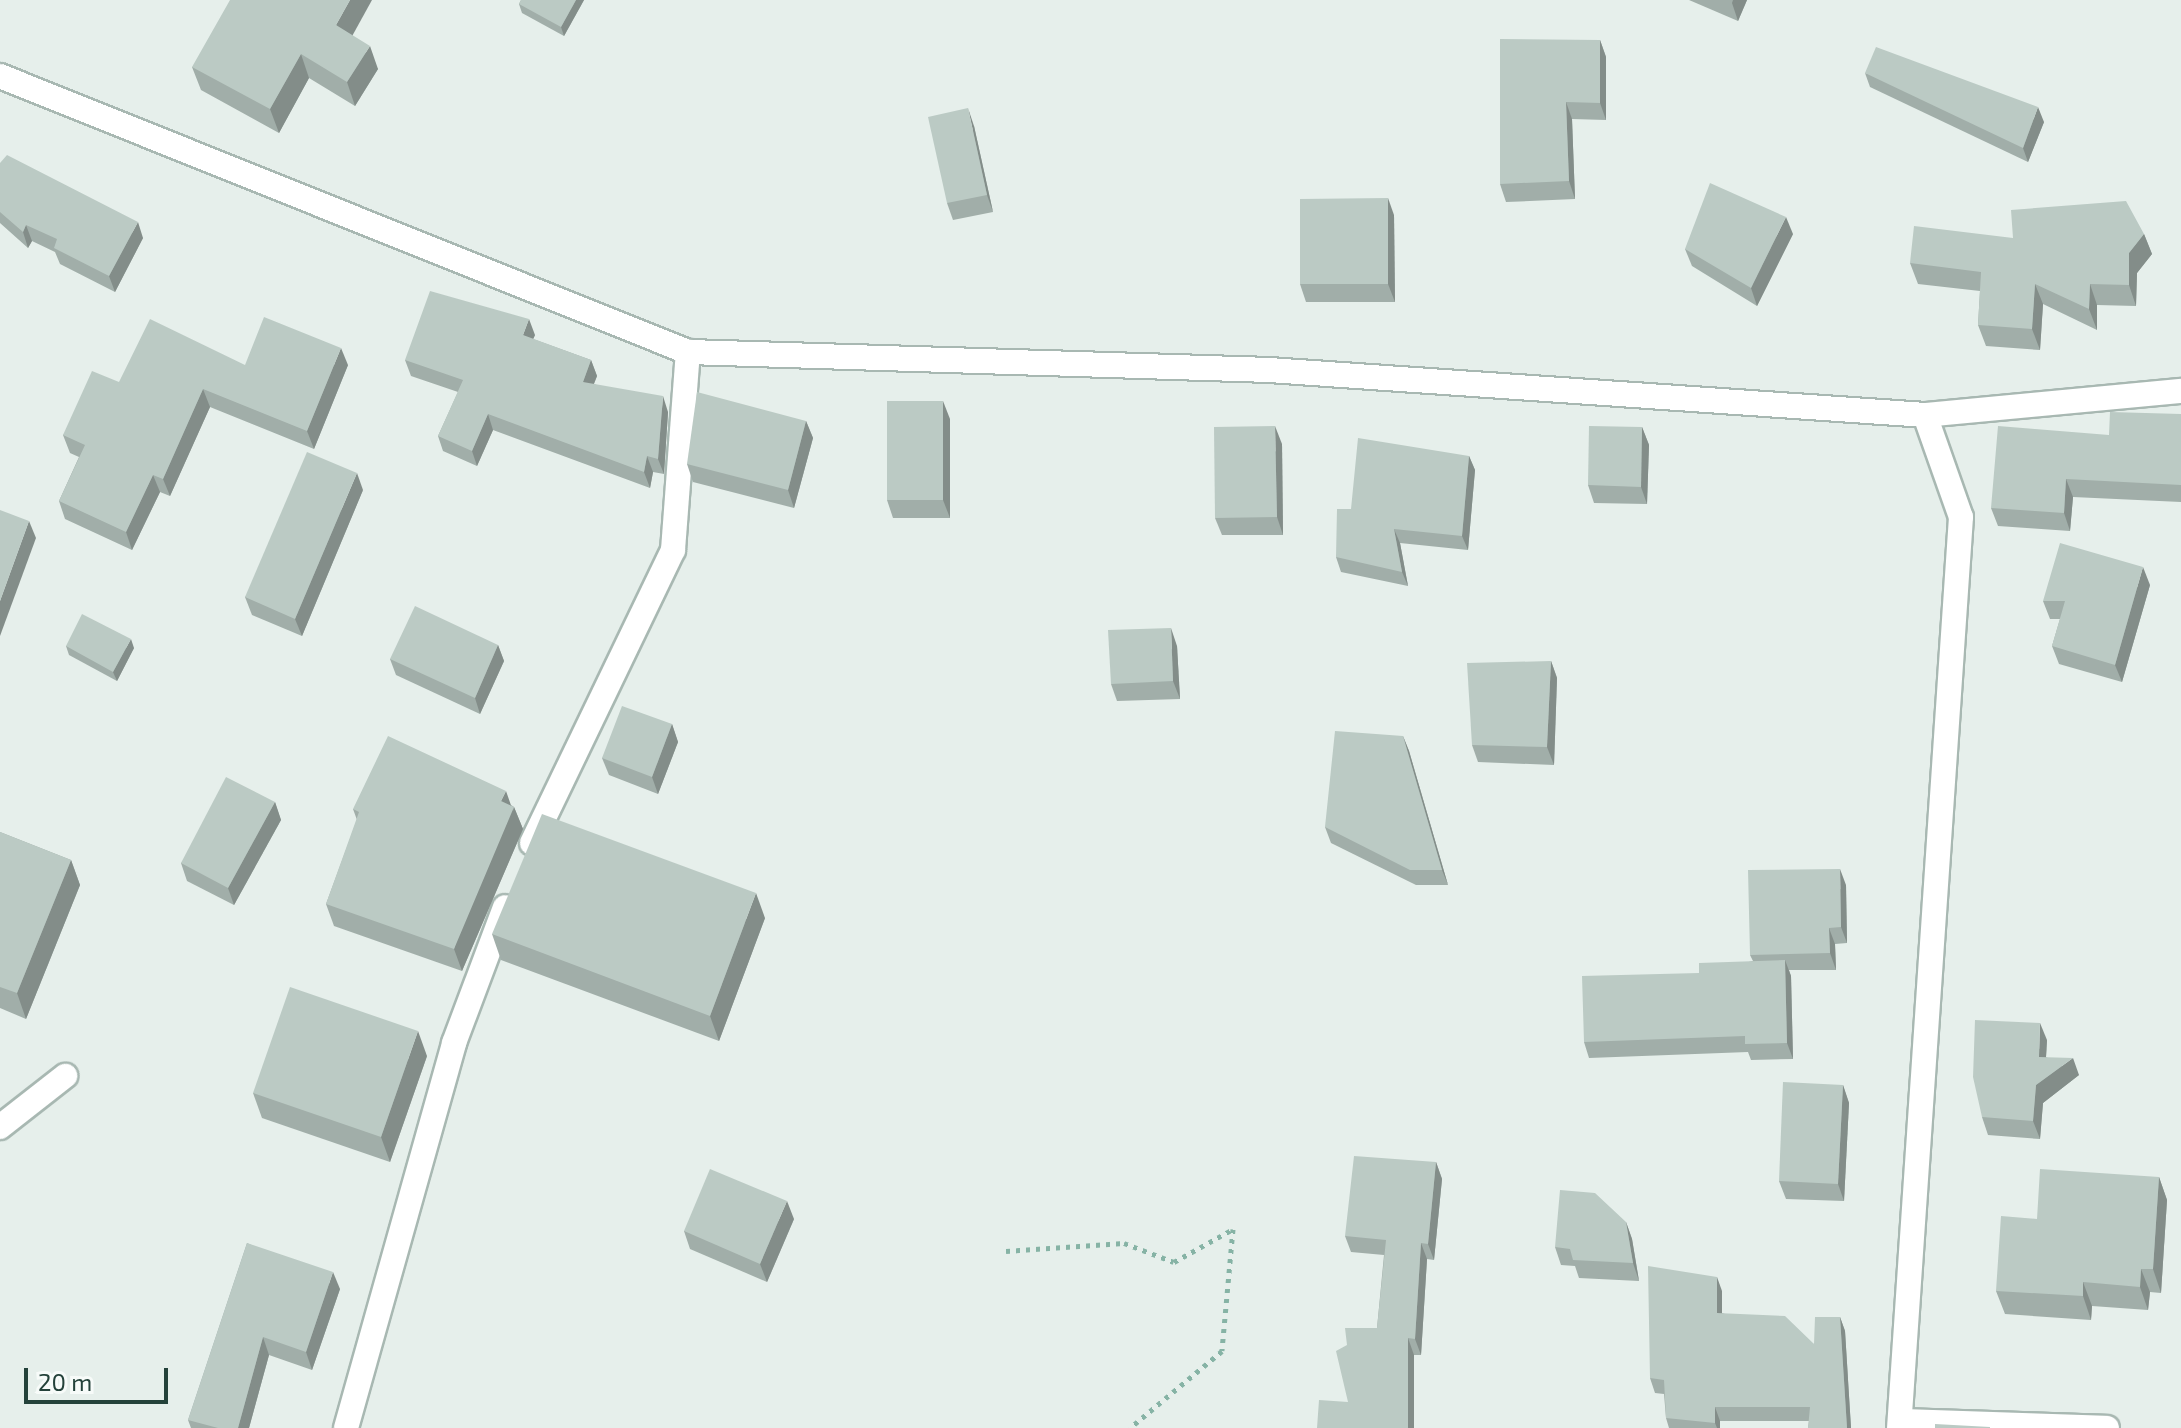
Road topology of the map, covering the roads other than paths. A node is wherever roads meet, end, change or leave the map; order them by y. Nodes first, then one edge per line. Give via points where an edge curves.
1 (0, 76) edge
2 (688, 352) junction
3 (2181, 391) edge
4 (1925, 415) junction
5 (65, 1076) dead end
6 (0, 1127) edge
7 (1899, 1425) edge
8 (346, 1428) edge
9 (2107, 1428) edge

1 - 2 street
2 - 4 street via 1269,370
2 - 8 street via 673,550 515,880 454,1043
3 - 4 street
4 - 7 street via 1961,517
5 - 6 street
7 - 9 street

